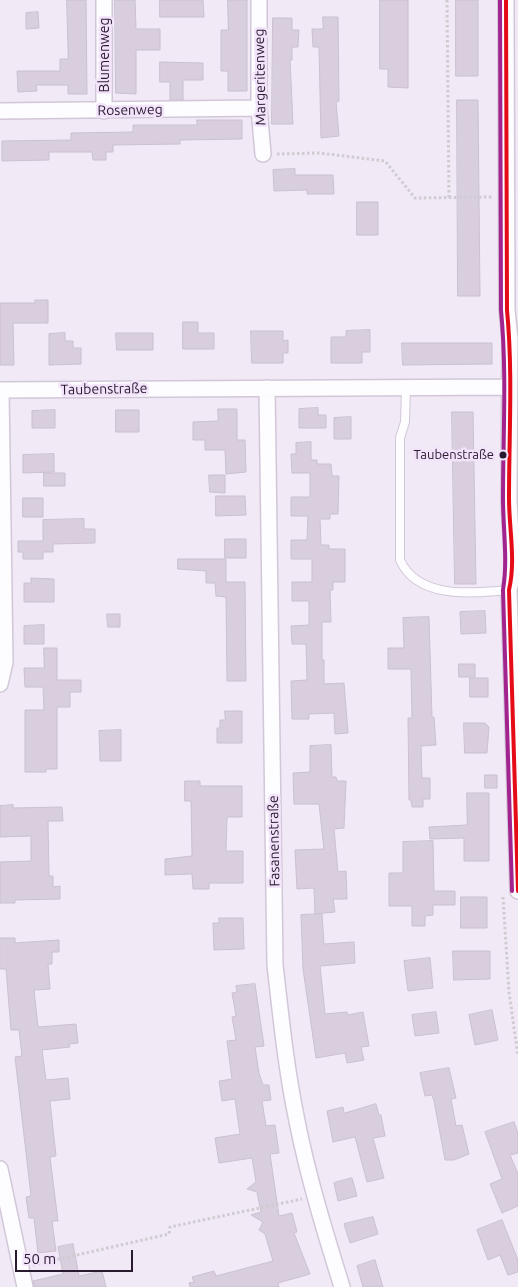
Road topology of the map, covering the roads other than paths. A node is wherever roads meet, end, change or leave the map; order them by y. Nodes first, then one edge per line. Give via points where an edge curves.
1 (104, 0) edge
2 (259, 0) edge
3 (506, 0) edge
4 (259, 108) junction
5 (0, 111) edge
6 (104, 111) junction
7 (263, 154) road end
8 (267, 388) junction
9 (406, 388) junction
10 (508, 388) junction
11 (0, 390) edge
12 (514, 540) edge
13 (516, 573) edge
14 (509, 590) junction
15 (0, 684) edge
16 (516, 728) edge
17 (518, 891) edge
18 (0, 1169) edge
19 (25, 1287) edge
20 (342, 1287) edge

1 - 6 street, Blumenweg
2 - 4 street, Margeritenweg
3 - 10 street
4 - 6 street, Rosenweg
4 - 7 street, Margeritenweg
5 - 6 street, Rosenweg
8 - 9 street, Taubenstraße
8 - 11 street, Taubenstraße
8 - 20 street, Fasanenstraße via 275,965 283,1044 297,1122
9 - 10 street, Taubenstraße
9 - 14 lane via 405,422 400,438 400,560 403,568 436,590
10 - 12 street
11 - 15 street via 5,662
12 - 13 street
13 - 14 street
14 - 16 street
16 - 17 street
18 - 19 street

